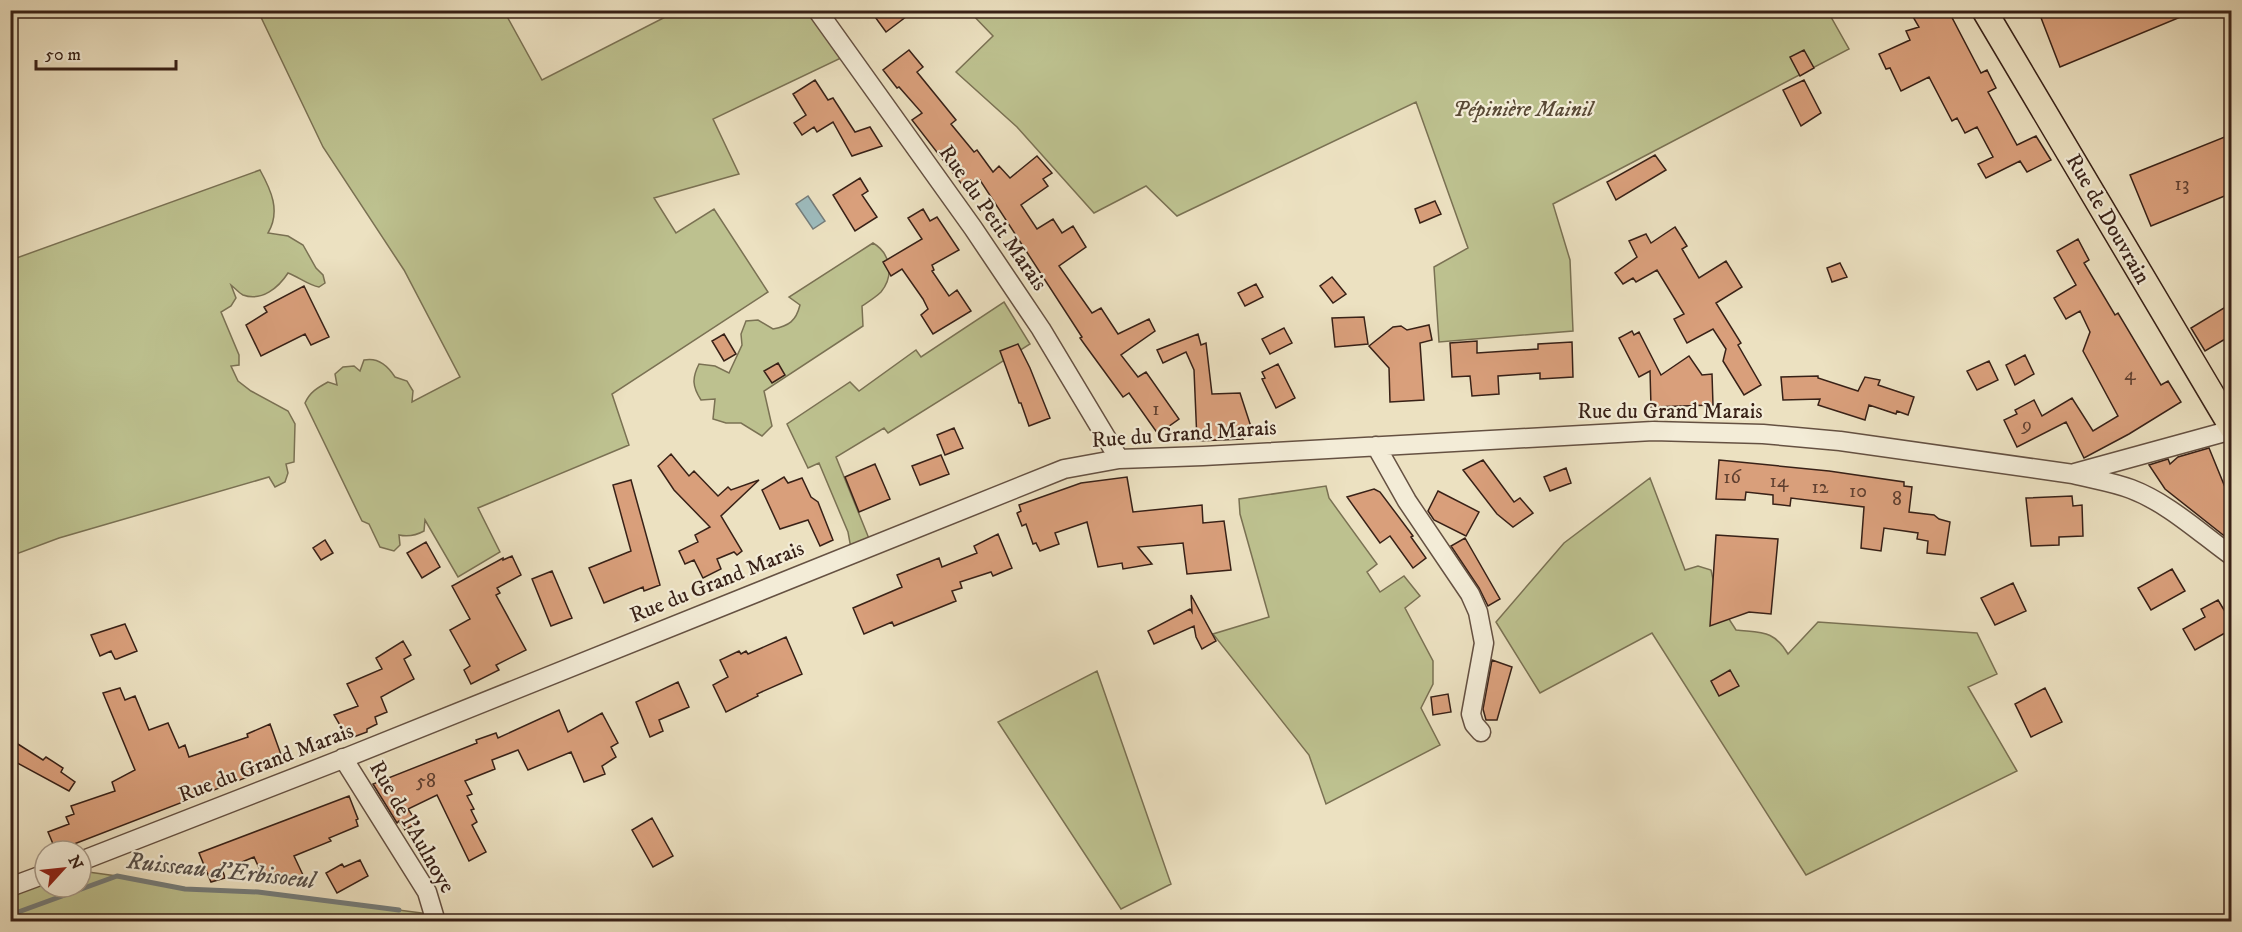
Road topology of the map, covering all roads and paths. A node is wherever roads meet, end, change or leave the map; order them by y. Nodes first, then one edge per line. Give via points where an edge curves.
1 (817, 10) edge
2 (1984, 10) edge
3 (2232, 429) edge
4 (1376, 446) junction
5 (1119, 459) junction
6 (2073, 474) junction
7 (2232, 556) edge
8 (1481, 732) dead end
9 (343, 758) junction
10 (93, 856) edge
11 (33, 877) edge
12 (13, 881) edge
13 (436, 921) edge

1 - 5 street, Rue du Petit Marais via 1041,329
2 - 3 main road, Rue de Douvrain
3 - 6 street
4 - 5 street, Rue du Grand Marais
4 - 6 street, Rue du Grand Marais via 1653,431 1763,434
4 - 8 street via 1478,612 1484,643 1471,714
5 - 9 street, Rue du Grand Marais via 1064,469
6 - 7 street, Rue du Grand Marais via 2132,489
9 - 10 street, Rue du Grand Marais
9 - 13 street, Rue de l'Aulnoye via 427,892
11 - 12 street

